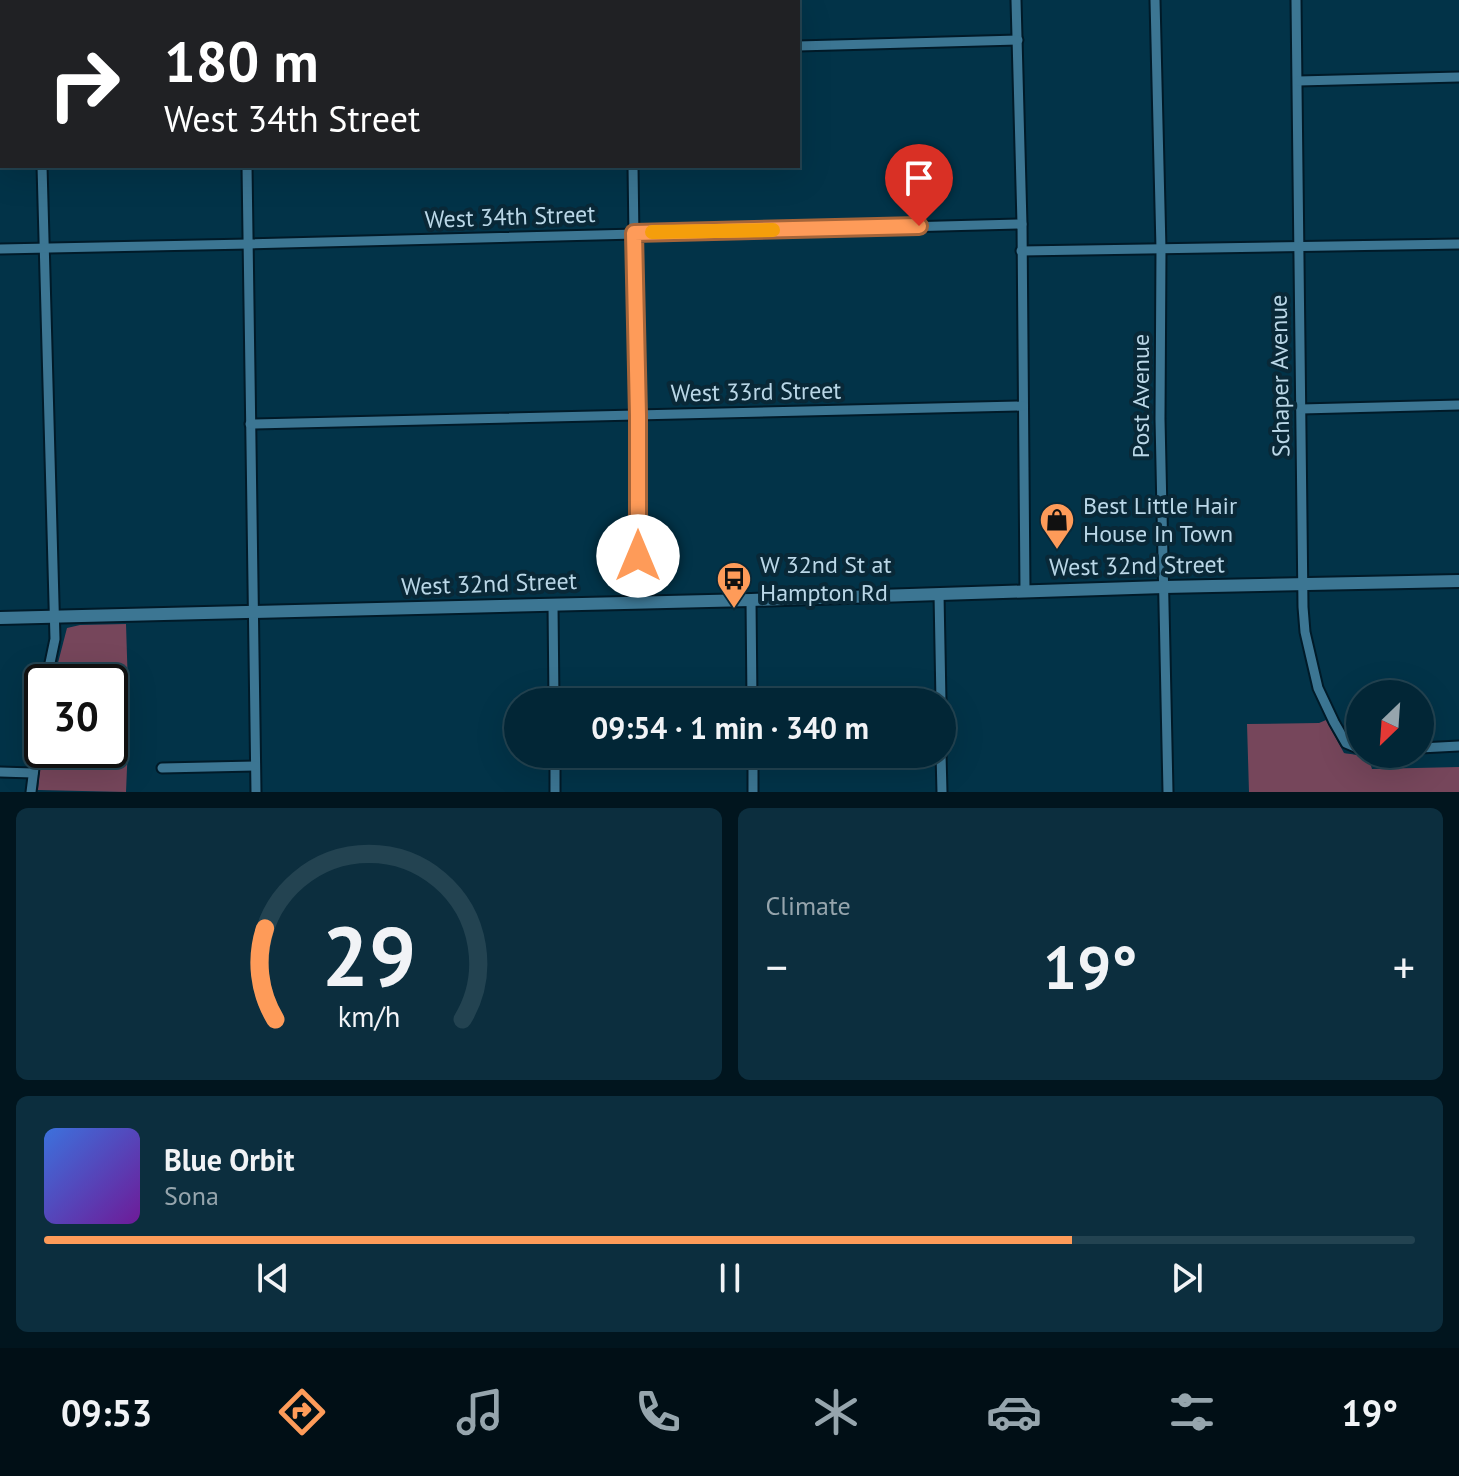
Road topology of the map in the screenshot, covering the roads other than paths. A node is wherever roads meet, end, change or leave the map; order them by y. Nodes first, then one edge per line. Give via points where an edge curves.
1 (1016, 0) edge
2 (1155, 0) edge
3 (1296, 0) edge
4 (1018, 40) junction
5 (800, 46) edge
6 (1459, 77) edge
7 (1298, 81) junction
8 (42, 168) edge
9 (247, 168) edge
10 (633, 168) edge
11 (1022, 224) junction
12 (634, 233) junction
13 (249, 244) junction
14 (1459, 244) edge
15 (1298, 247) junction
16 (0, 249) edge
17 (44, 249) junction
18 (1161, 249) junction
19 (1021, 251) junction
20 (1459, 405) edge
21 (1023, 406) junction
22 (1301, 409) junction
23 (638, 415) junction
24 (250, 424) junction
25 (1459, 581) edge
26 (1303, 586) junction
27 (1164, 587) junction
28 (1025, 591) junction
29 (939, 594) junction
30 (751, 600) junction
31 (639, 602) junction
32 (553, 605) junction
33 (253, 613) junction
34 (54, 617) junction
35 (0, 618) edge
36 (50, 664) edge
37 (554, 688) edge
38 (752, 688) edge
39 (941, 688) edge
40 (1346, 743) edge
41 (1459, 746) edge
42 (1434, 747) edge
43 (255, 766) junction
44 (34, 768) edge
45 (162, 768) dead end
46 (555, 768) edge
47 (753, 768) edge
48 (941, 768) edge
49 (0, 772) edge
50 (33, 773) junction
51 (31, 792) edge
52 (256, 792) edge
53 (555, 792) edge
54 (753, 792) edge
55 (942, 792) edge
56 (1168, 792) edge

1 - 4 street
2 - 18 street, Post Avenue
3 - 7 street, Schaper Avenue
4 - 5 street
4 - 11 street
6 - 7 street
7 - 15 street, Schaper Avenue
8 - 17 street
9 - 13 street
10 - 12 street
11 - 12 street, West 34th Street
11 - 19 street
12 - 13 street, West 34th Street
12 - 23 street
13 - 17 street, West 34th Street
13 - 24 street
14 - 15 street
15 - 18 street
15 - 22 street, Schaper Avenue
16 - 17 street, West 34th Street
17 - 34 street
18 - 19 street
18 - 27 street, Post Avenue
19 - 21 street
20 - 22 street
21 - 23 street, West 33rd Street
21 - 28 street
22 - 26 street, Schaper Avenue
23 - 24 street, West 33rd Street
23 - 31 street
24 - 33 street
25 - 26 street, West 32nd Street
26 - 27 street, West 32nd Street
26 - 40 street, Schaper Avenue via 1305,632 1318,688
27 - 28 street, West 32nd Street
27 - 56 street, Post Avenue
28 - 29 street, West 32nd Street
29 - 30 street, West 32nd Street
29 - 39 street
30 - 31 street, West 32nd Street
30 - 38 street
31 - 32 street, West 32nd Street
32 - 33 street, West 32nd Street
32 - 37 street
33 - 34 street, West 32nd Street
33 - 43 street
34 - 35 street, West 32nd Street
34 - 36 street
41 - 42 street
43 - 45 street
43 - 52 street
44 - 50 street
46 - 53 street
47 - 54 street
48 - 55 street
49 - 50 street
50 - 51 street

